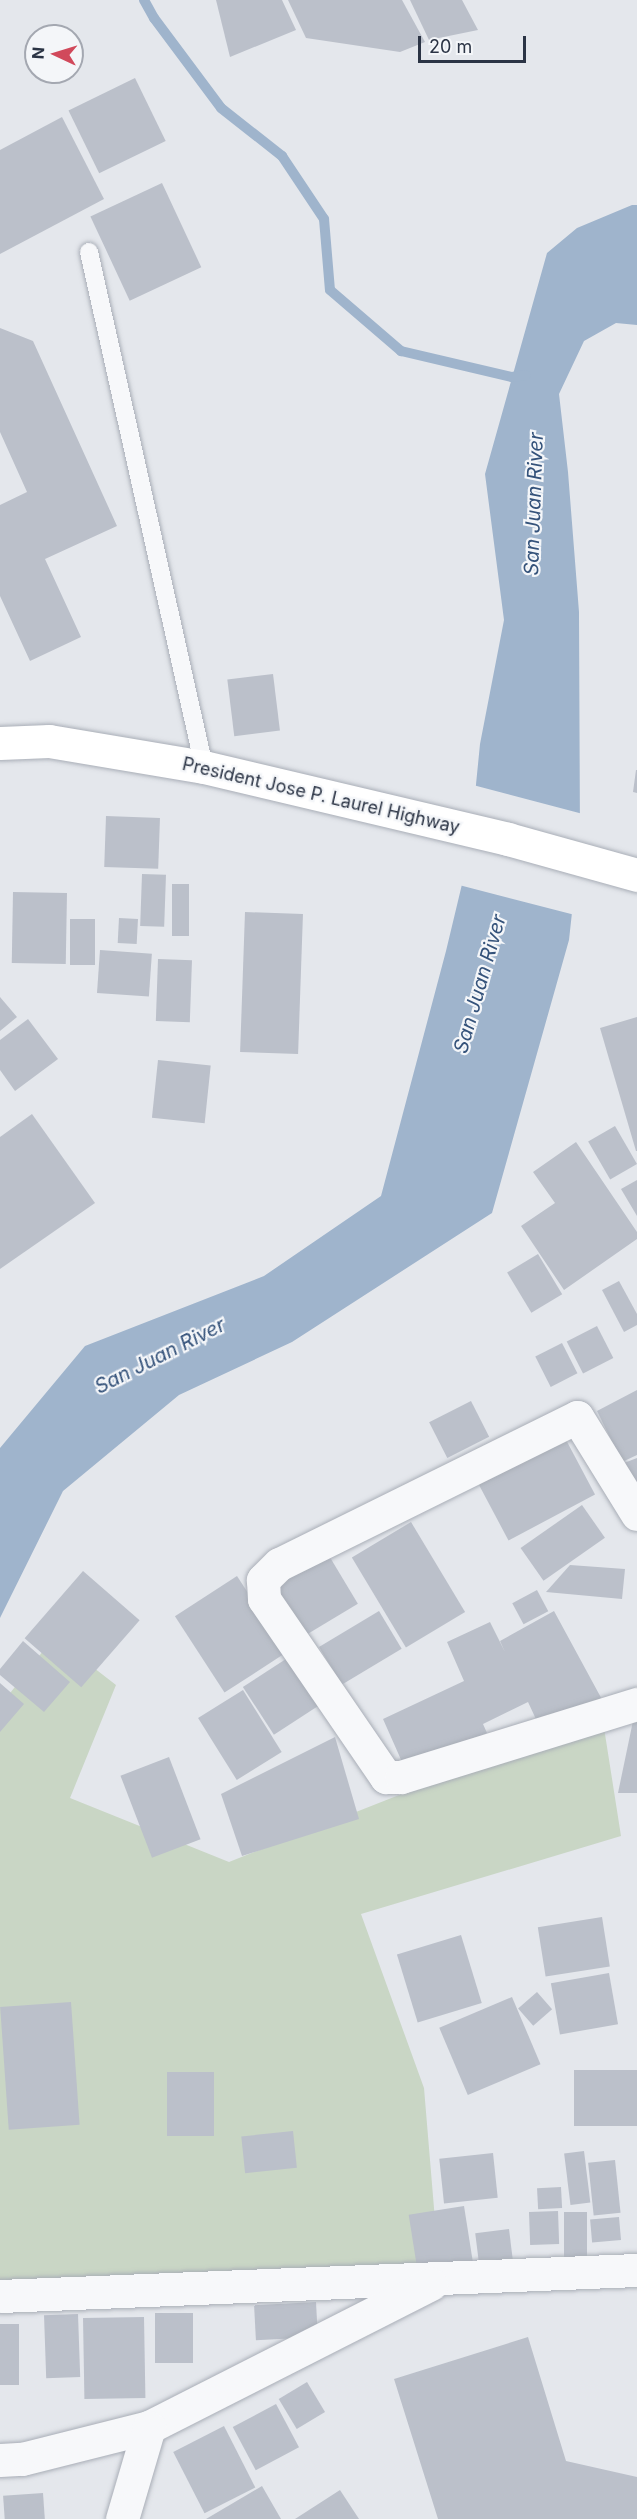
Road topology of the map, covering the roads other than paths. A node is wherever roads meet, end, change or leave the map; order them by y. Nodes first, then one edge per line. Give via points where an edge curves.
1 (90, 252) dead end
2 (0, 743) edge
3 (204, 767) junction
4 (626, 872) edge
5 (637, 1514) edge
6 (637, 1704) edge
7 (637, 2270) edge
8 (440, 2280) junction
9 (0, 2295) edge
10 (149, 2427) junction
11 (0, 2460) edge
12 (122, 2519) edge

1 - 3 lane
2 - 3 highway, President Jose P. Laurel Highway via 49,741
3 - 4 highway, President Jose P. Laurel Highway
5 - 6 street via 577,1417 279,1564 263,1580 264,1599 386,1777 401,1777
7 - 8 street
8 - 9 street
8 - 10 street
10 - 11 street via 22,2459
10 - 12 street

